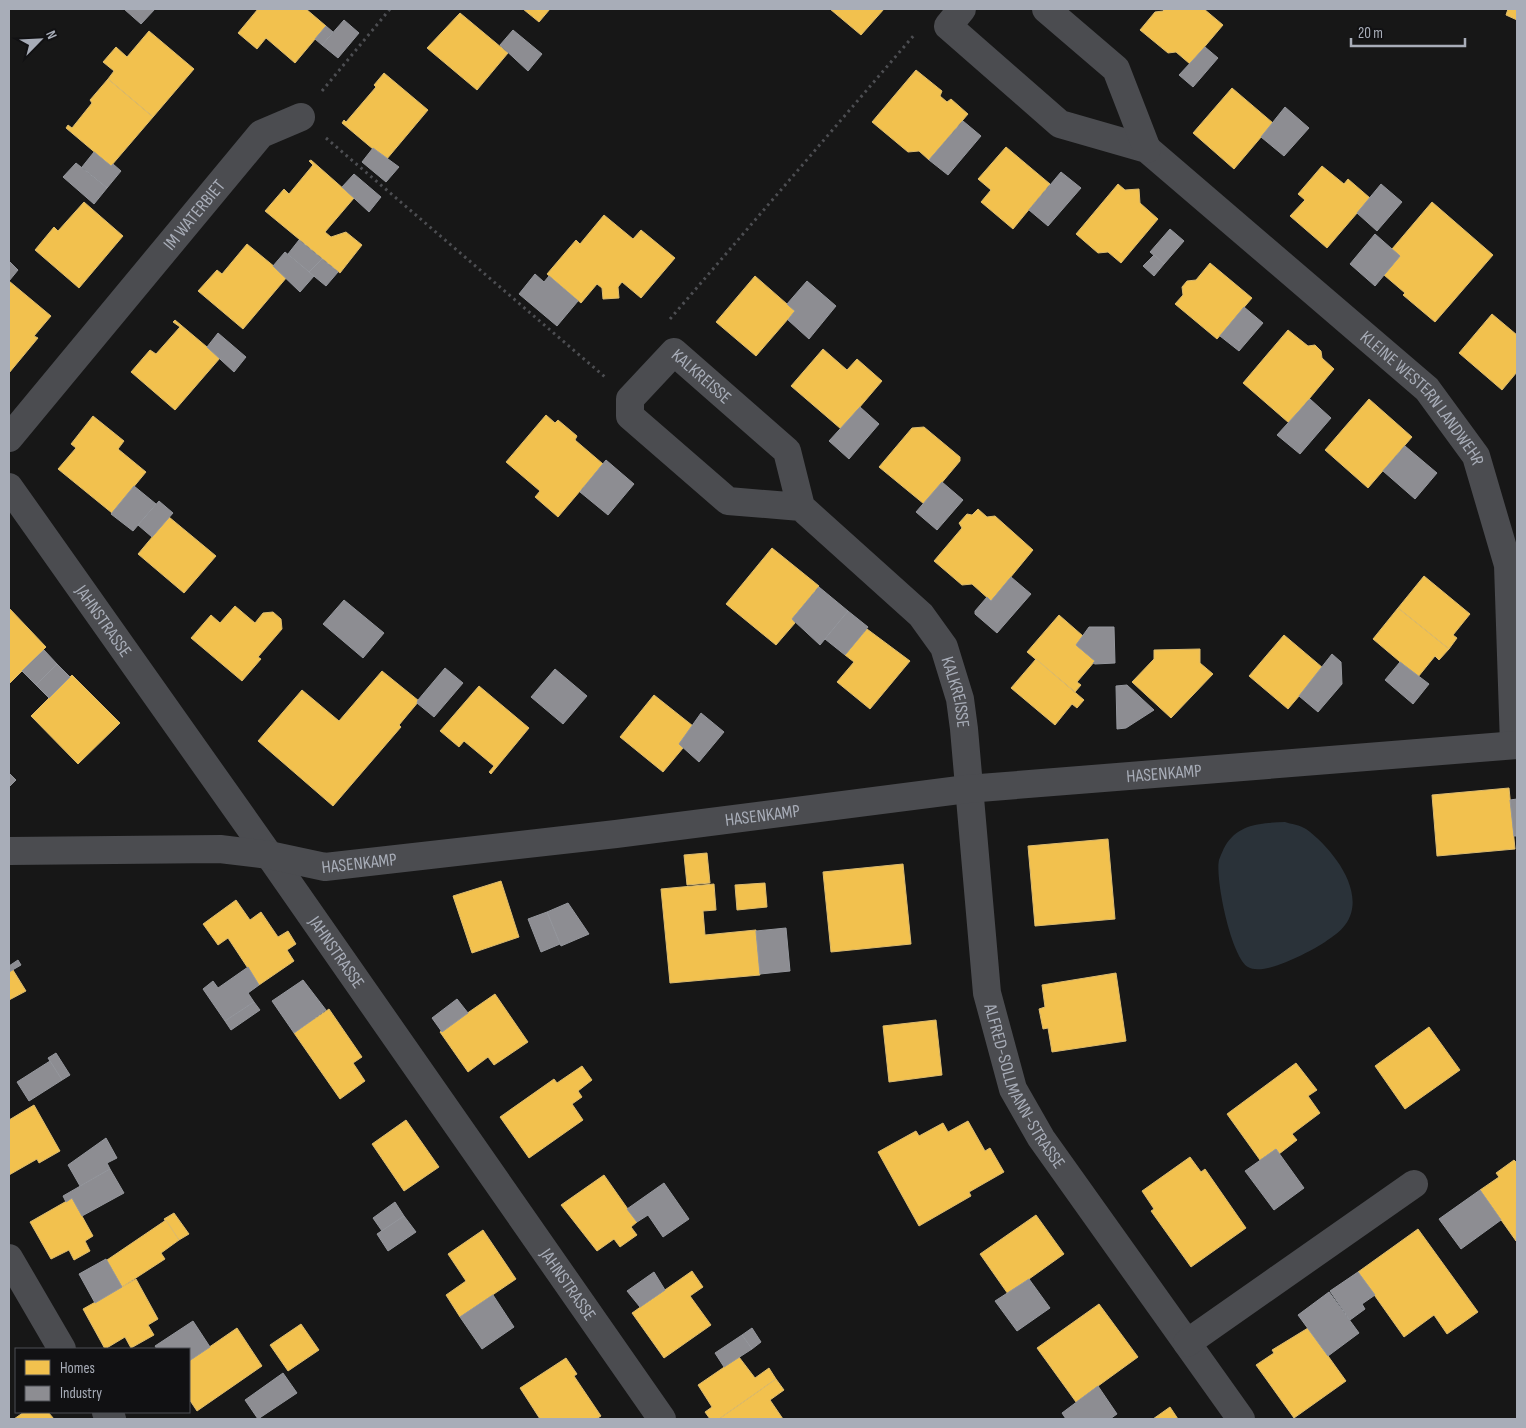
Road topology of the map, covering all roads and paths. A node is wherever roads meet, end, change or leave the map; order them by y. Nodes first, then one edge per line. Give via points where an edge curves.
1 (390, 9) edge
2 (1046, 9) edge
3 (955, 18) edge
4 (301, 117) junction
5 (1147, 149) junction
6 (674, 352) junction
7 (630, 399) junction
8 (9, 438) edge
9 (9, 487) edge
10 (801, 507) junction
11 (1516, 745) edge
12 (967, 789) junction
13 (9, 851) edge
14 (269, 855) junction
15 (1414, 1184) dead end
16 (9, 1258) edge
17 (1187, 1343) junction
18 (61, 1348) edge
19 (662, 1419) edge
20 (1241, 1419) edge

1 - 4 path
2 - 5 street, KLEINE WESTERN LANDWEHR via 1116,69
3 - 5 street, KLEINE WESTERN LANDWEHR via 1060,124
3 - 6 path via 921,27 662,328
4 - 7 path
4 - 8 street, IM WATERBIET via 261,134
5 - 11 street, KLEINE WESTERN LANDWEHR via 1427,389 1476,456 1508,565
6 - 7 street, KALKREISSE
6 - 10 street, KALKREISSE via 786,451
7 - 10 street via 630,416 728,501
9 - 14 street, JAHNSTRASSE
10 - 12 street, KALKREISSE via 922,615 944,647 960,699
11 - 12 street, HASENKAMP
12 - 14 street, HASENKAMP via 325,867
12 - 17 street, ALFRED-SOLLMANN-STRASSE via 987,993 1013,1089 1041,1138
13 - 14 street, HASENKAMP via 220,849
14 - 19 street, JAHNSTRASSE
15 - 17 street
16 - 18 street
17 - 20 street, ALFRED-SOLLMANN-STRASSE

